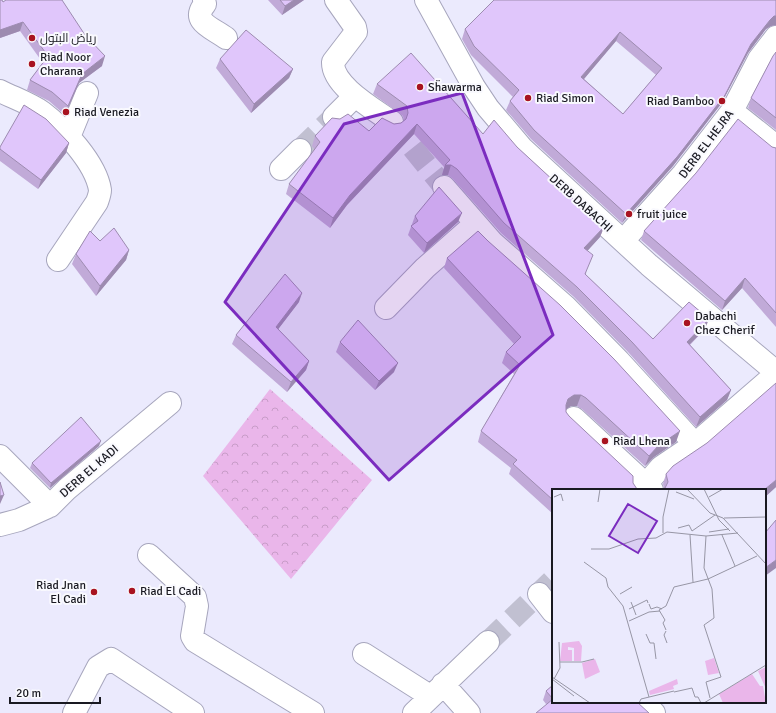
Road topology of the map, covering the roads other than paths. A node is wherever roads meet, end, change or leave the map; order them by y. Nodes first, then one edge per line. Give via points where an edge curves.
1 (204, 0) edge
2 (336, 0) edge
3 (426, 0) edge
4 (776, 37) edge
5 (226, 38) dead end
6 (0, 91) edge
7 (88, 93) dead end
8 (355, 96) junction
9 (732, 111) junction
10 (334, 117) tunnel mouth
11 (392, 122) tunnel mouth
12 (69, 137) junction
13 (776, 146) edge
14 (300, 150) tunnel mouth
15 (281, 169) dead end
16 (444, 187) tunnel mouth
17 (475, 224) junction
18 (623, 241) junction
19 (58, 260) dead end
20 (386, 308) dead end
21 (776, 373) edge
22 (170, 403) dead end
23 (574, 418) edge
24 (695, 444) junction
25 (0, 456) edge
26 (647, 488) edge
27 (50, 506) junction
28 (0, 526) edge
29 (149, 555) dead end
30 (538, 594) dead end
31 (552, 611) edge
32 (488, 642) tunnel mouth
33 (364, 654) dead end
34 (437, 690) junction
35 (644, 703) edge
36 (74, 713) edge
37 (193, 713) edge
38 (313, 713) edge
39 (414, 713) edge
40 (469, 713) edge
41 (654, 713) edge

1 - 5 street via 205,4 199,12 199,18
2 - 8 street via 356,32 354,38 333,62 333,69
3 - 18 street, DERB DABACHI via 488,108 522,148
4 - 9 street, DERB EL HEJRA via 760,59
6 - 12 street via 42,112
7 - 12 street
8 - 10 street
8 - 11 street
9 - 13 street
9 - 18 street, DERB EL HEJRA via 683,174
12 - 19 street via 88,162 100,191 97,202
14 - 15 street
16 - 17 street
17 - 20 street via 425,268
17 - 24 street via 565,306
18 - 21 street, DERB DABACHI
21 - 24 street
22 - 27 street, DERB EL KADI
23 - 26 street
24 - 26 street via 661,467
25 - 27 street
27 - 28 street, DERB EL KADI
29 - 38 street via 195,597 192,636 196,641
30 - 31 street
32 - 34 street
33 - 34 street
34 - 39 street
34 - 40 street
35 - 41 street
36 - 37 street via 98,667 111,659

